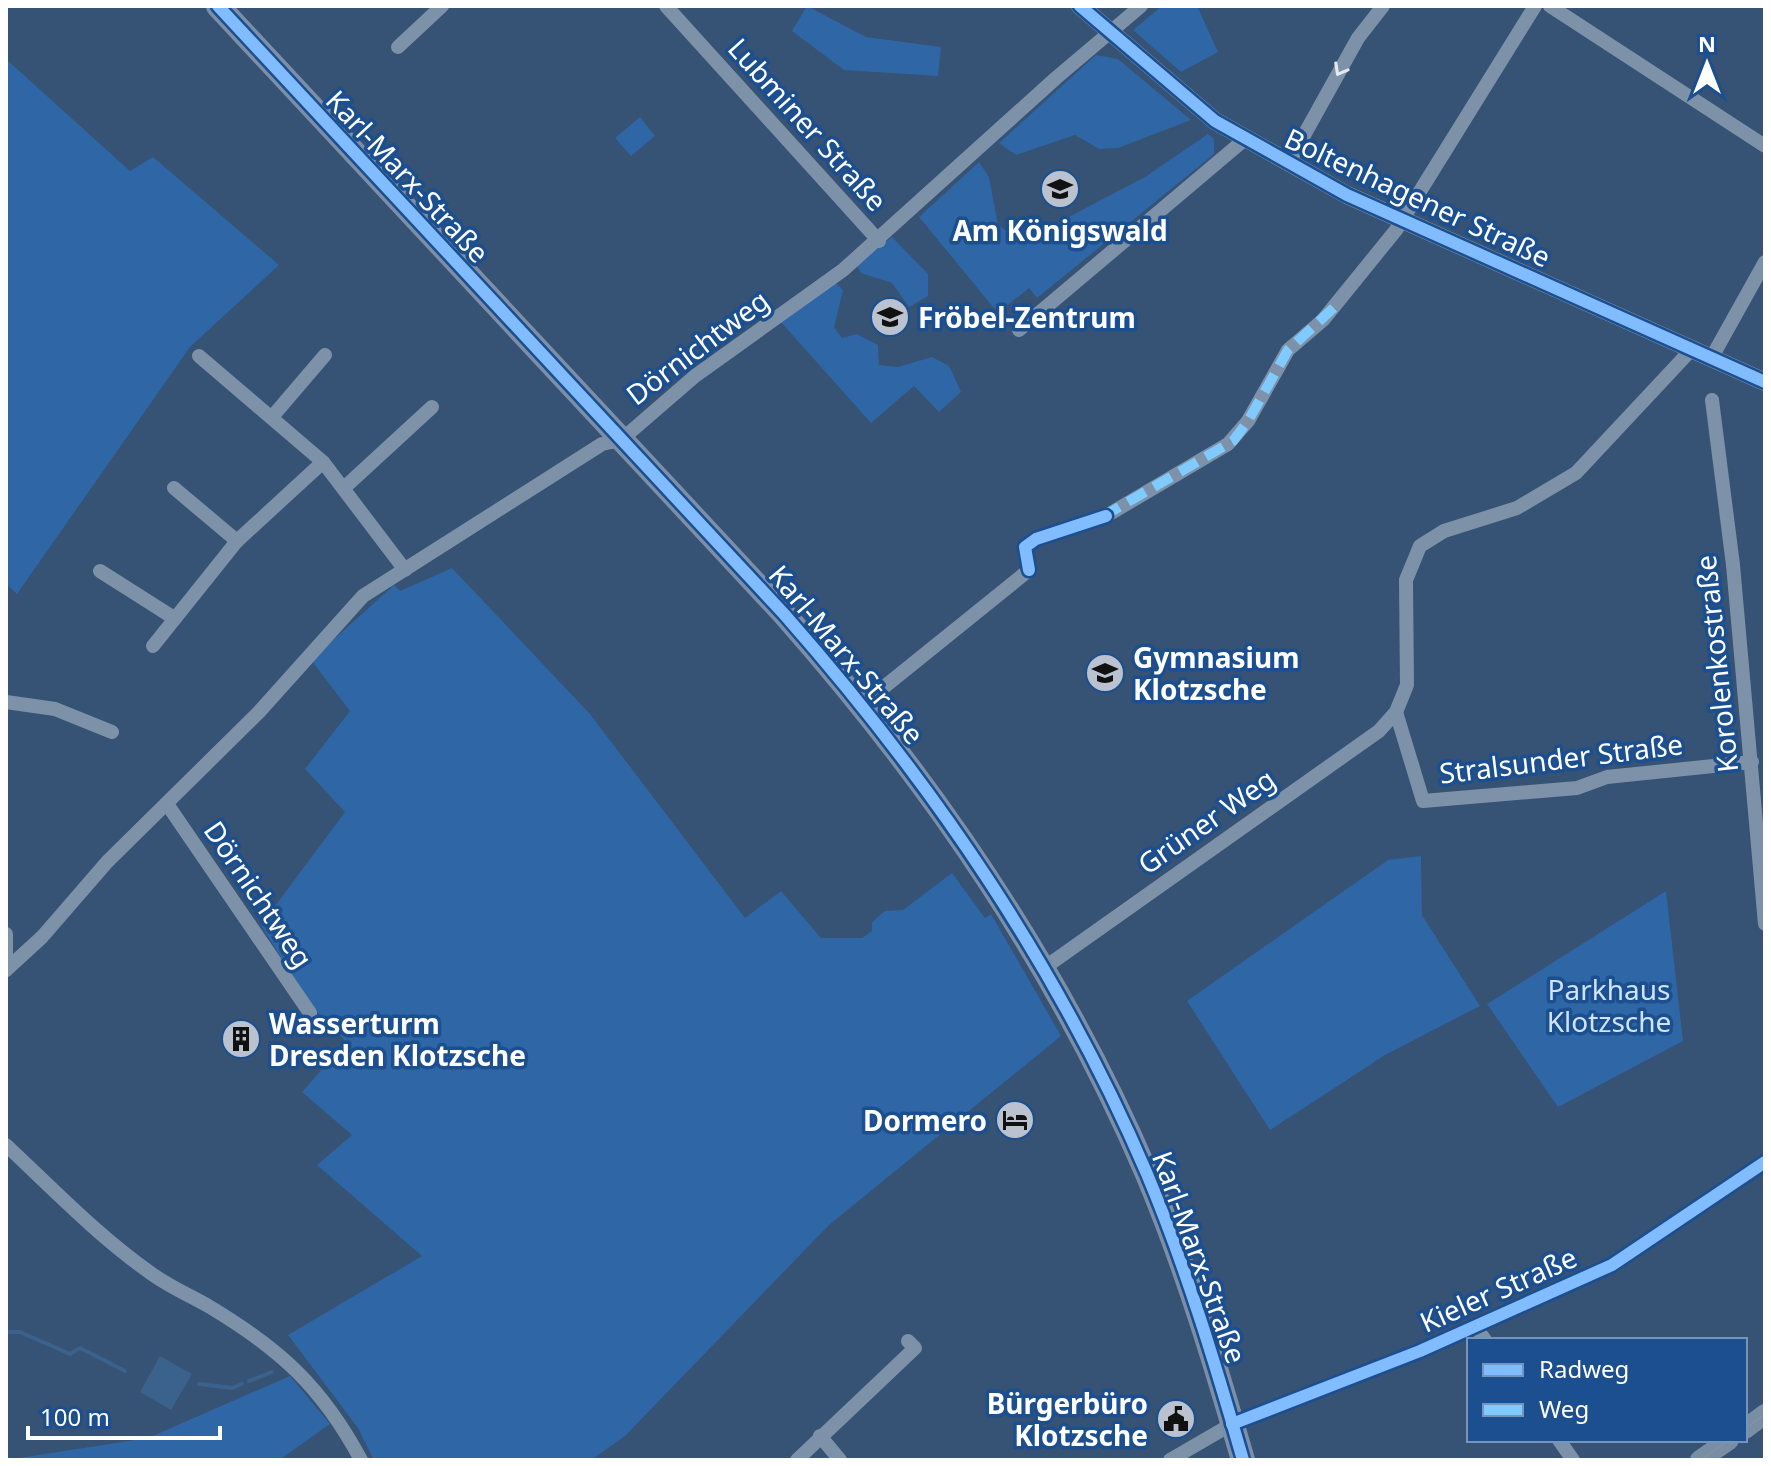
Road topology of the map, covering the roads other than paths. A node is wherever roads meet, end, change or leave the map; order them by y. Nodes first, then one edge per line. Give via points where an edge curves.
1 (218, 6) edge
2 (442, 6) edge
3 (666, 6) edge
4 (1080, 6) edge
5 (1141, 6) edge
6 (1383, 6) edge
7 (1535, 6) edge
8 (1550, 6) edge
9 (1109, 31) junction
10 (398, 47) dead end
11 (1244, 140) junction
12 (1765, 146) edge
13 (1288, 164) junction
14 (1402, 220) junction
15 (879, 241) junction
16 (1765, 262) edge
17 (1019, 330) dead end
18 (1692, 349) junction
19 (325, 355) dead end
20 (199, 356) dead end
21 (1712, 357) junction
22 (1765, 382) edge
23 (1712, 400) dead end
24 (432, 407) dead end
25 (272, 417) junction
26 (621, 440) junction
27 (323, 462) junction
28 (345, 487) junction
29 (174, 488) dead end
30 (1106, 516) dead end
31 (237, 541) junction
32 (405, 570) junction
33 (1029, 570) dead end
34 (100, 571) dead end
35 (174, 618) junction
36 (153, 646) dead end
37 (6, 702) edge
38 (863, 704) junction
39 (1396, 712) junction
40 (112, 732) dead end
41 (1752, 762) junction
42 (167, 804) junction
43 (1765, 924) edge
44 (6, 934) edge
45 (1044, 968) junction
46 (6, 970) edge
47 (310, 1013) dead end
48 (6, 1145) edge
49 (1765, 1162) edge
50 (1475, 1326) junction
51 (1484, 1338) edge
52 (908, 1341) dead end
53 (1765, 1414) edge
54 (1232, 1424) junction
55 (1747, 1428) edge
56 (820, 1436) junction
57 (1560, 1442) edge
58 (1726, 1442) edge
59 (361, 1460) edge
60 (797, 1460) edge
61 (840, 1460) edge
62 (1170, 1460) edge
63 (1243, 1460) edge
64 (1573, 1460) edge
65 (1700, 1460) edge

1 - 26 main road, Karl-Marx-Straße
2 - 10 street
3 - 15 street, Lubminer Straße
4 - 9 street, Boltenhagener Straße
5 - 9 street, Dörnichtweg
6 -> 13 street via 1358,38
7 - 14 street
8 - 12 street
9 - 11 street, Boltenhagener Straße
9 - 15 street, Dörnichtweg
11 - 13 street, Boltenhagener Straße
11 - 17 street
13 - 14 street, Boltenhagener Straße
14 - 18 street, Boltenhagener Straße
14 - 30 street via 1339,303 1288,350 1233,441
15 - 26 street, Dörnichtweg via 695,376
16 - 21 street
18 - 21 street, Boltenhagener Straße
18 - 39 street via 1576,473 1517,508 1444,531 1420,546 1406,580 1407,685
19 - 25 street
20 - 25 street
21 - 22 street, Boltenhagener Straße
23 - 41 street, Korolenkostraße
24 - 28 street
25 - 27 street
26 - 32 street, Dörnichtweg via 602,444
26 - 38 main road, Karl-Marx-Straße
27 - 28 street
27 - 31 street
28 - 32 street
29 - 31 street
31 - 35 street
32 - 42 street, Dörnichtweg via 363,596
33 - 38 street, Karl-Marx-Straße
34 - 35 street
35 - 36 street
37 - 40 street via 55,709
38 - 45 main road, Karl-Marx-Straße via 953,824
39 - 41 street, Stralsunder Straße via 1423,801 1577,788 1607,777
39 - 45 street, Grüner Weg via 1379,731
41 - 43 street, Korolenkostraße
42 - 46 street, Dörnichtweg
42 - 47 street, Dörnichtweg
44 - 46 street
45 - 54 main road, Karl-Marx-Straße via 1148,1177 1209,1341
48 - 59 street via 152,1275 293,1364 324,1399
49 - 50 street, Kieler Straße via 1612,1265
50 - 51 street
50 - 54 street, Kieler Straße
52 - 56 street via 915,1348
53 - 55 main road
54 - 62 street, Kieler Straße
54 - 63 main road, Karl-Marx-Straße
56 - 60 street
56 - 61 street
57 - 64 street
58 - 65 main road

